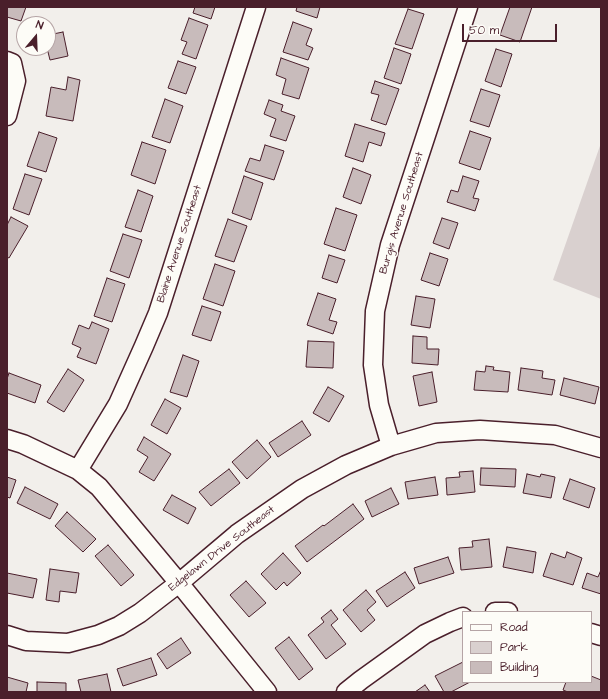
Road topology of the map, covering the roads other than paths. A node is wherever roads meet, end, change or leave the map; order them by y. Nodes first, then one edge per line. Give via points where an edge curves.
1 (256, 7) edge
2 (468, 7) edge
3 (9, 62) edge
4 (7, 116) edge
5 (7, 439) edge
6 (391, 446) junction
7 (601, 448) edge
8 (78, 470) junction
9 (179, 583) junction
10 (462, 617) edge
11 (7, 635) edge
12 (267, 692) edge
13 (346, 692) edge

1 - 8 street, Blaine Avenue Southeast via 158,313 118,404
2 - 6 street, Burgis Avenue Southeast via 390,245 375,311 373,365 379,405
3 - 4 street via 16,81
5 - 8 street
6 - 7 street, Edgelawn Drive Southeast via 436,433 480,430 555,435
6 - 9 street, Edgelawn Drive Southeast via 346,465 302,489 237,534
8 - 9 street via 100,487
9 - 11 street, Edgelawn Drive Southeast via 140,613 98,635 68,643 26,641
9 - 12 street
10 - 13 street via 425,634

